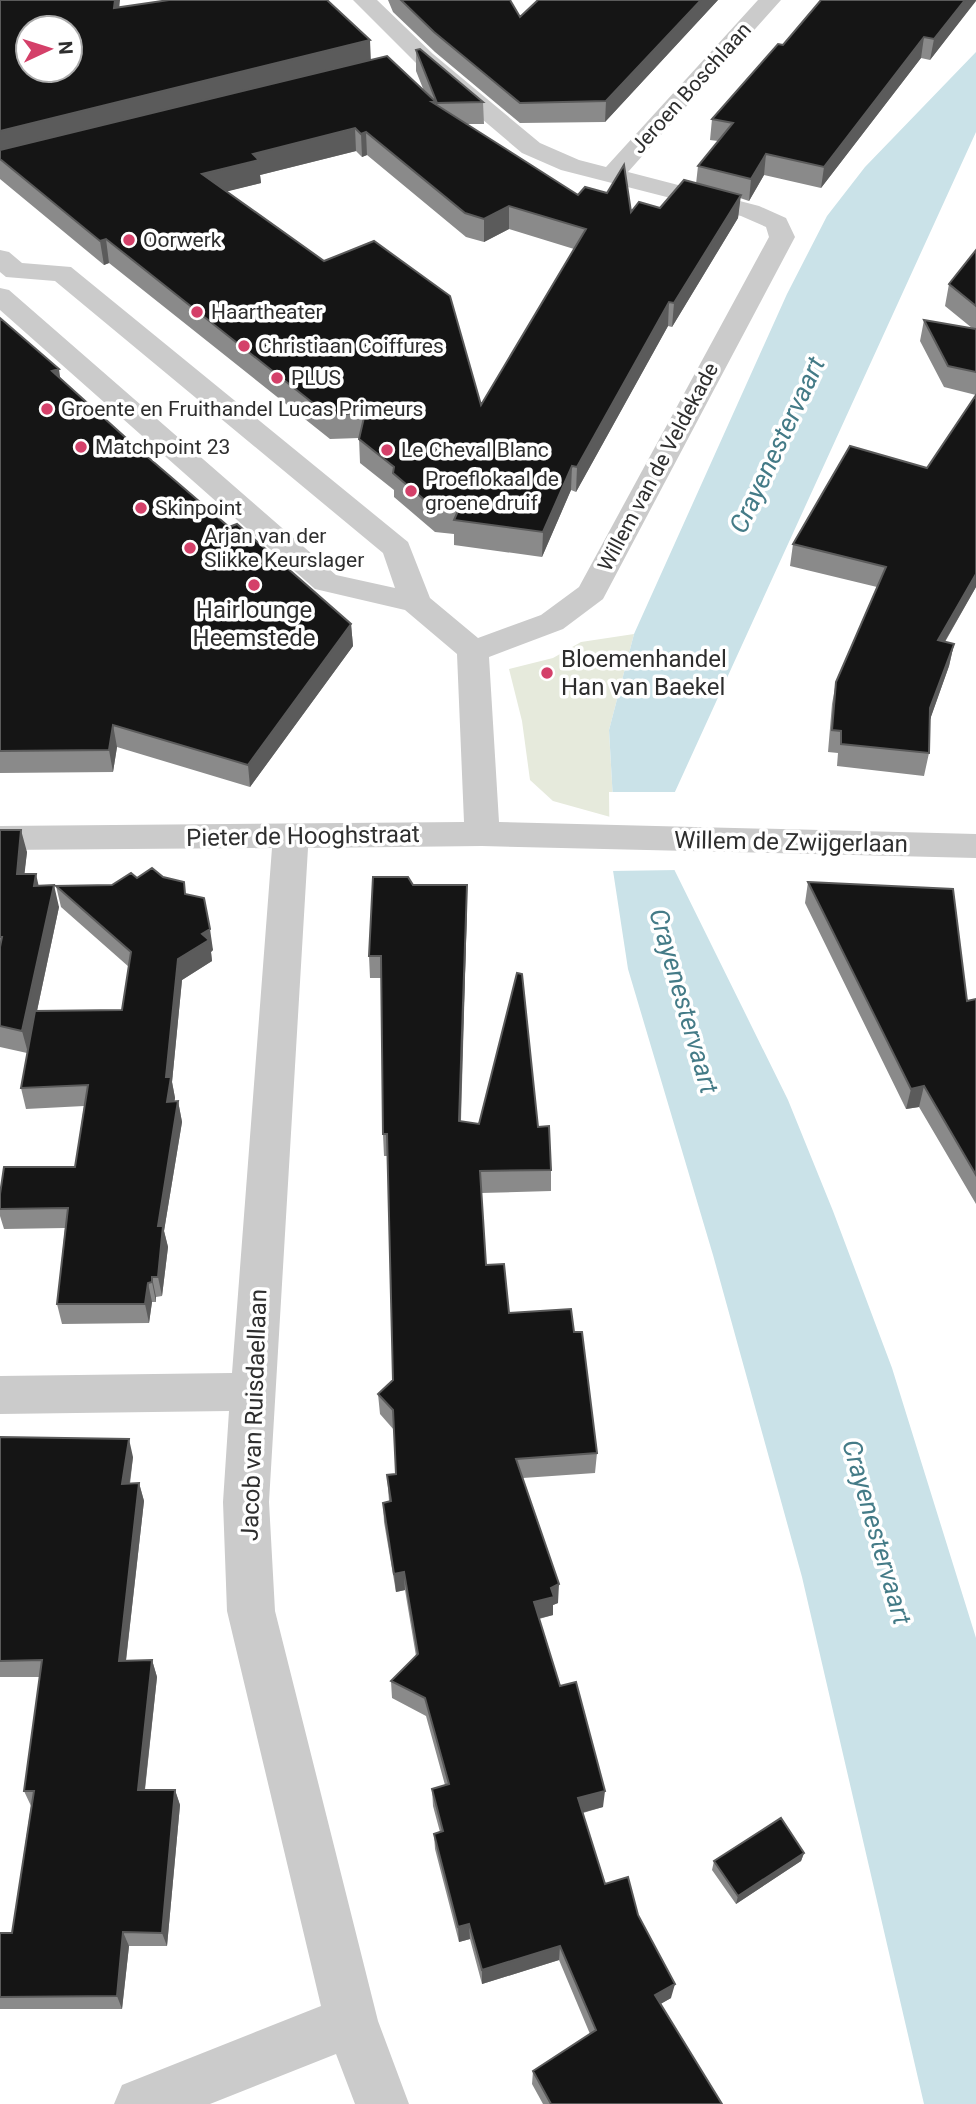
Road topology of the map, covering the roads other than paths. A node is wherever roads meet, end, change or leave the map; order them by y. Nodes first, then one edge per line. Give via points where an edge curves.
1 (364, 0) edge
2 (770, 0) edge
3 (425, 59) junction
4 (398, 65) edge
5 (611, 176) junction
6 (6, 264) edge
7 (0, 296) edge
8 (416, 602) junction
9 (473, 651) junction
10 (482, 834) junction
11 (291, 836) junction
12 (0, 838) edge
13 (607, 839) joint
14 (976, 846) edge
15 (251, 1392) junction
16 (0, 1395) edge
17 (351, 2021) junction
18 (141, 2104) edge
19 (382, 2104) edge

1 - 3 street
2 - 5 street, Jeroen Boschlaan
3 - 4 street
3 - 5 street via 531,148
5 - 9 street, Willem van de Veldekade via 750,211 777,223 782,237 592,592 579,607 553,621
6 - 7 street
6 - 8 street via 62,273 397,549
7 - 8 street via 326,582
8 - 9 street
9 - 10 street
10 - 11 street, Pieter de Hooghstraat
10 - 13 street, Pieter de Hooghstraat
11 - 12 street, Pieter de Hooghstraat
11 - 15 street, Jacob van Ruisdaellaan
13 - 14 street, Willem de Zwijgerlaan
15 - 16 street
15 - 17 street, Jacob van Ruisdaellaan via 246,1502 251,1611
17 - 18 street
17 - 19 street, Jacob van Ruisdaellaan

